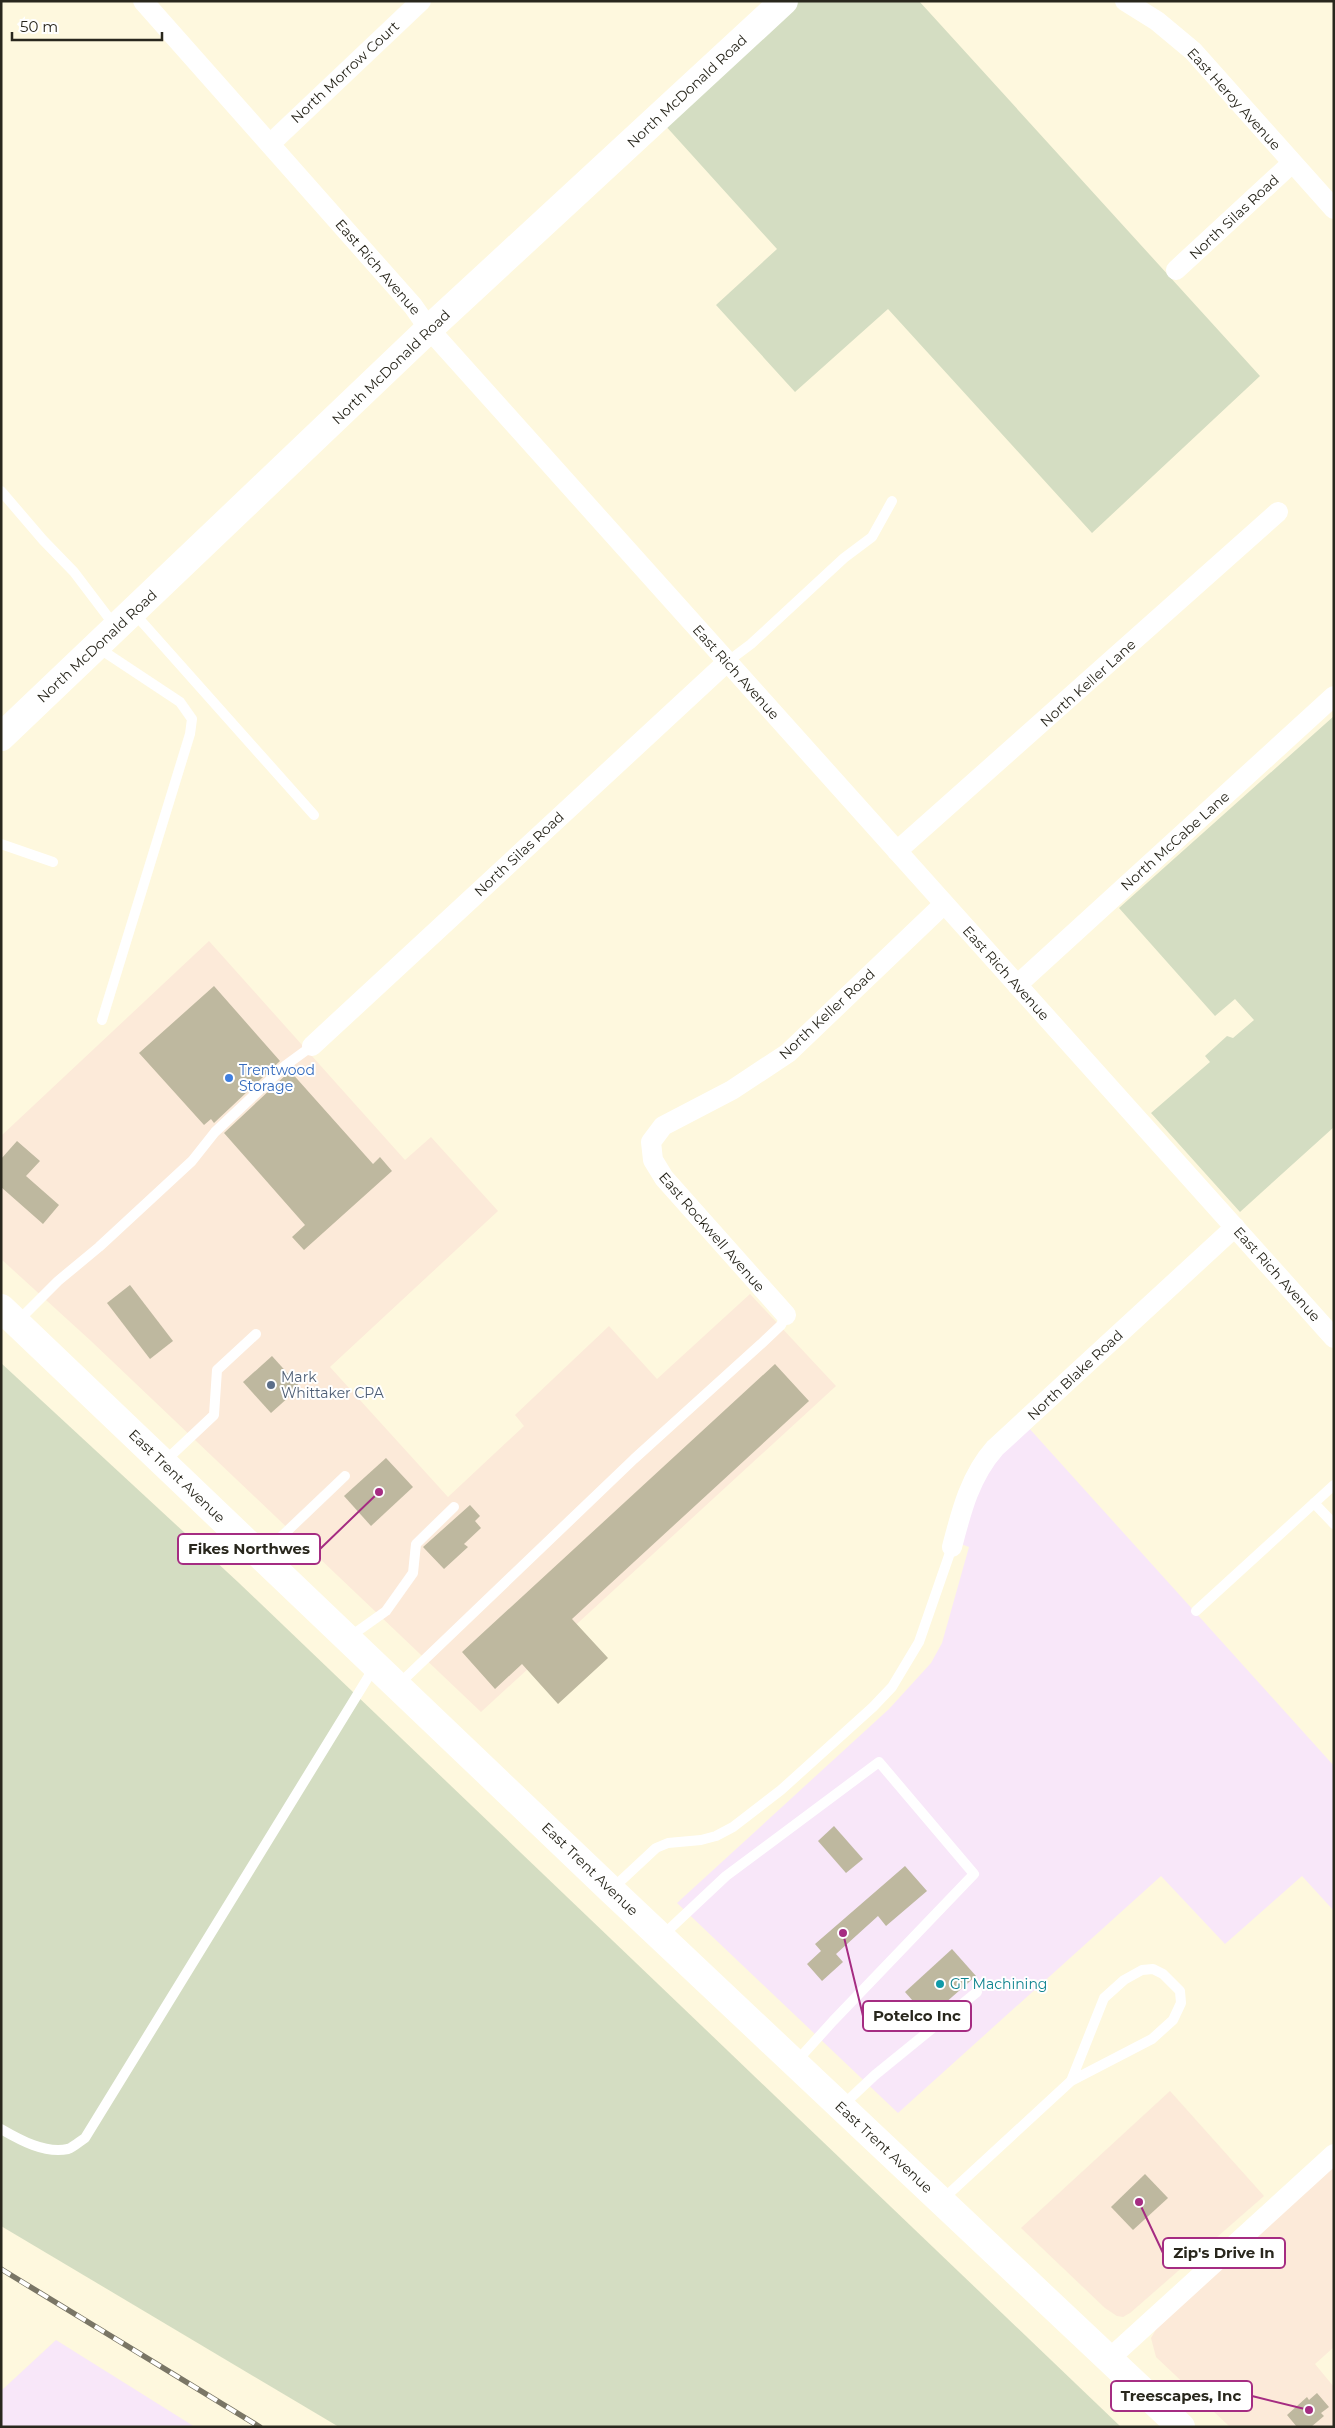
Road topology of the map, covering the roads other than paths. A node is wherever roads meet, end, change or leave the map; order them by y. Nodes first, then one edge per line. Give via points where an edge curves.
1 (143, 1) edge
2 (421, 1) edge
3 (784, 1) edge
4 (1125, 1) edge
5 (270, 144) junction
6 (1292, 163) junction
7 (1334, 209) edge
8 (1176, 270) dead end
9 (429, 329) junction
10 (1, 491) edge
11 (892, 501) dead end
12 (1278, 512) dead end
13 (126, 620) junction
14 (96, 647) junction
15 (727, 662) junction
16 (1334, 696) edge
17 (1, 737) edge
18 (314, 816) dead end
19 (1, 844) edge
20 (897, 851) junction
21 (53, 862) dead end
22 (944, 904) junction
23 (1017, 985) junction
24 (102, 1020) dead end
25 (312, 1046) joint
26 (651, 1142) joint
27 (1235, 1227) junction
28 (9, 1315) edge
29 (786, 1316) joint
30 (256, 1334) dead end
31 (1334, 1338) edge
32 (164, 1463) junction
33 (345, 1476) dead end
34 (1334, 1485) edge
35 (1314, 1503) junction
36 (454, 1507) dead end
37 (1334, 1524) edge
38 (952, 1547) joint
39 (261, 1556) junction
40 (1196, 1611) dead end
41 (348, 1638) junction
42 (376, 1665) junction
43 (397, 1686) junction
44 (611, 1890) junction
45 (661, 1937) junction
46 (977, 1992) dead end
47 (795, 2063) junction
48 (1071, 2081) junction
49 (841, 2107) junction
50 (1, 2129) edge
51 (1334, 2154) edge
52 (941, 2201) junction
53 (1109, 2359) junction
54 (1181, 2427) edge

1 - 5 street, East Rich Avenue
2 - 5 street, North Morrow Court
3 - 9 main road, North McDonald Road
4 - 6 street, East Heroy Avenue via 1157,21 1192,51
5 - 9 street, East Rich Avenue via 413,306
6 - 7 street, East Heroy Avenue
6 - 8 street, North Silas Road
9 - 13 main road, North McDonald Road
9 - 15 street, East Rich Avenue
10 - 13 lane via 42,540
11 - 15 lane via 872,537
12 - 20 street, North Keller Lane
13 - 14 main road, North McDonald Road
13 - 18 lane
14 - 17 main road, North McDonald Road
14 - 24 lane via 180,702 192,719
15 - 20 street, East Rich Avenue
15 - 25 street, North Silas Road
16 - 23 street, North McCabe Lane
19 - 21 lane
20 - 22 street, East Rich Avenue
22 - 23 street, East Rich Avenue
22 - 26 street, North Keller Road via 788,1053 732,1090 663,1126
23 - 27 street, East Rich Avenue
25 - 28 lane via 286,1065 222,1125 192,1161 99,1247
26 - 29 street, East Rockwell Avenue via 653,1160 664,1178
27 - 31 street, East Rich Avenue
27 - 38 street, North Blake Road via 982,1463
28 - 32 main road, East Trent Avenue
29 - 43 lane via 781,1325 634,1459
30 - 32 lane via 217,1370 214,1415
32 - 39 main road, East Trent Avenue
33 - 39 lane
34 - 35 lane
35 - 37 lane
35 - 40 lane
36 - 41 lane via 416,1544 413,1573 386,1611
38 - 44 lane via 919,1642 892,1686 873,1707 782,1790 733,1827 708,1838 656,1848
39 - 41 main road, East Trent Avenue
41 - 42 main road, East Trent Avenue
42 - 43 main road, East Trent Avenue
42 - 50 lane via 85,2138 70,2149 54,2149 26,2143
43 - 44 main road, East Trent Avenue
44 - 45 main road, East Trent Avenue
45 - 47 main road, East Trent Avenue
45 - 47 lane via 726,1876 879,1762 974,1874
46 - 49 lane
47 - 49 main road, East Trent Avenue
48 - 48 lane via 1152,2039 1173,2020 1180,2003 1180,1991 1153,1969 1142,1970 1124,1980 1104,1998
48 - 52 lane
49 - 52 main road, East Trent Avenue
51 - 53 street
52 - 53 main road, East Trent Avenue
53 - 54 main road, East Trent Avenue

